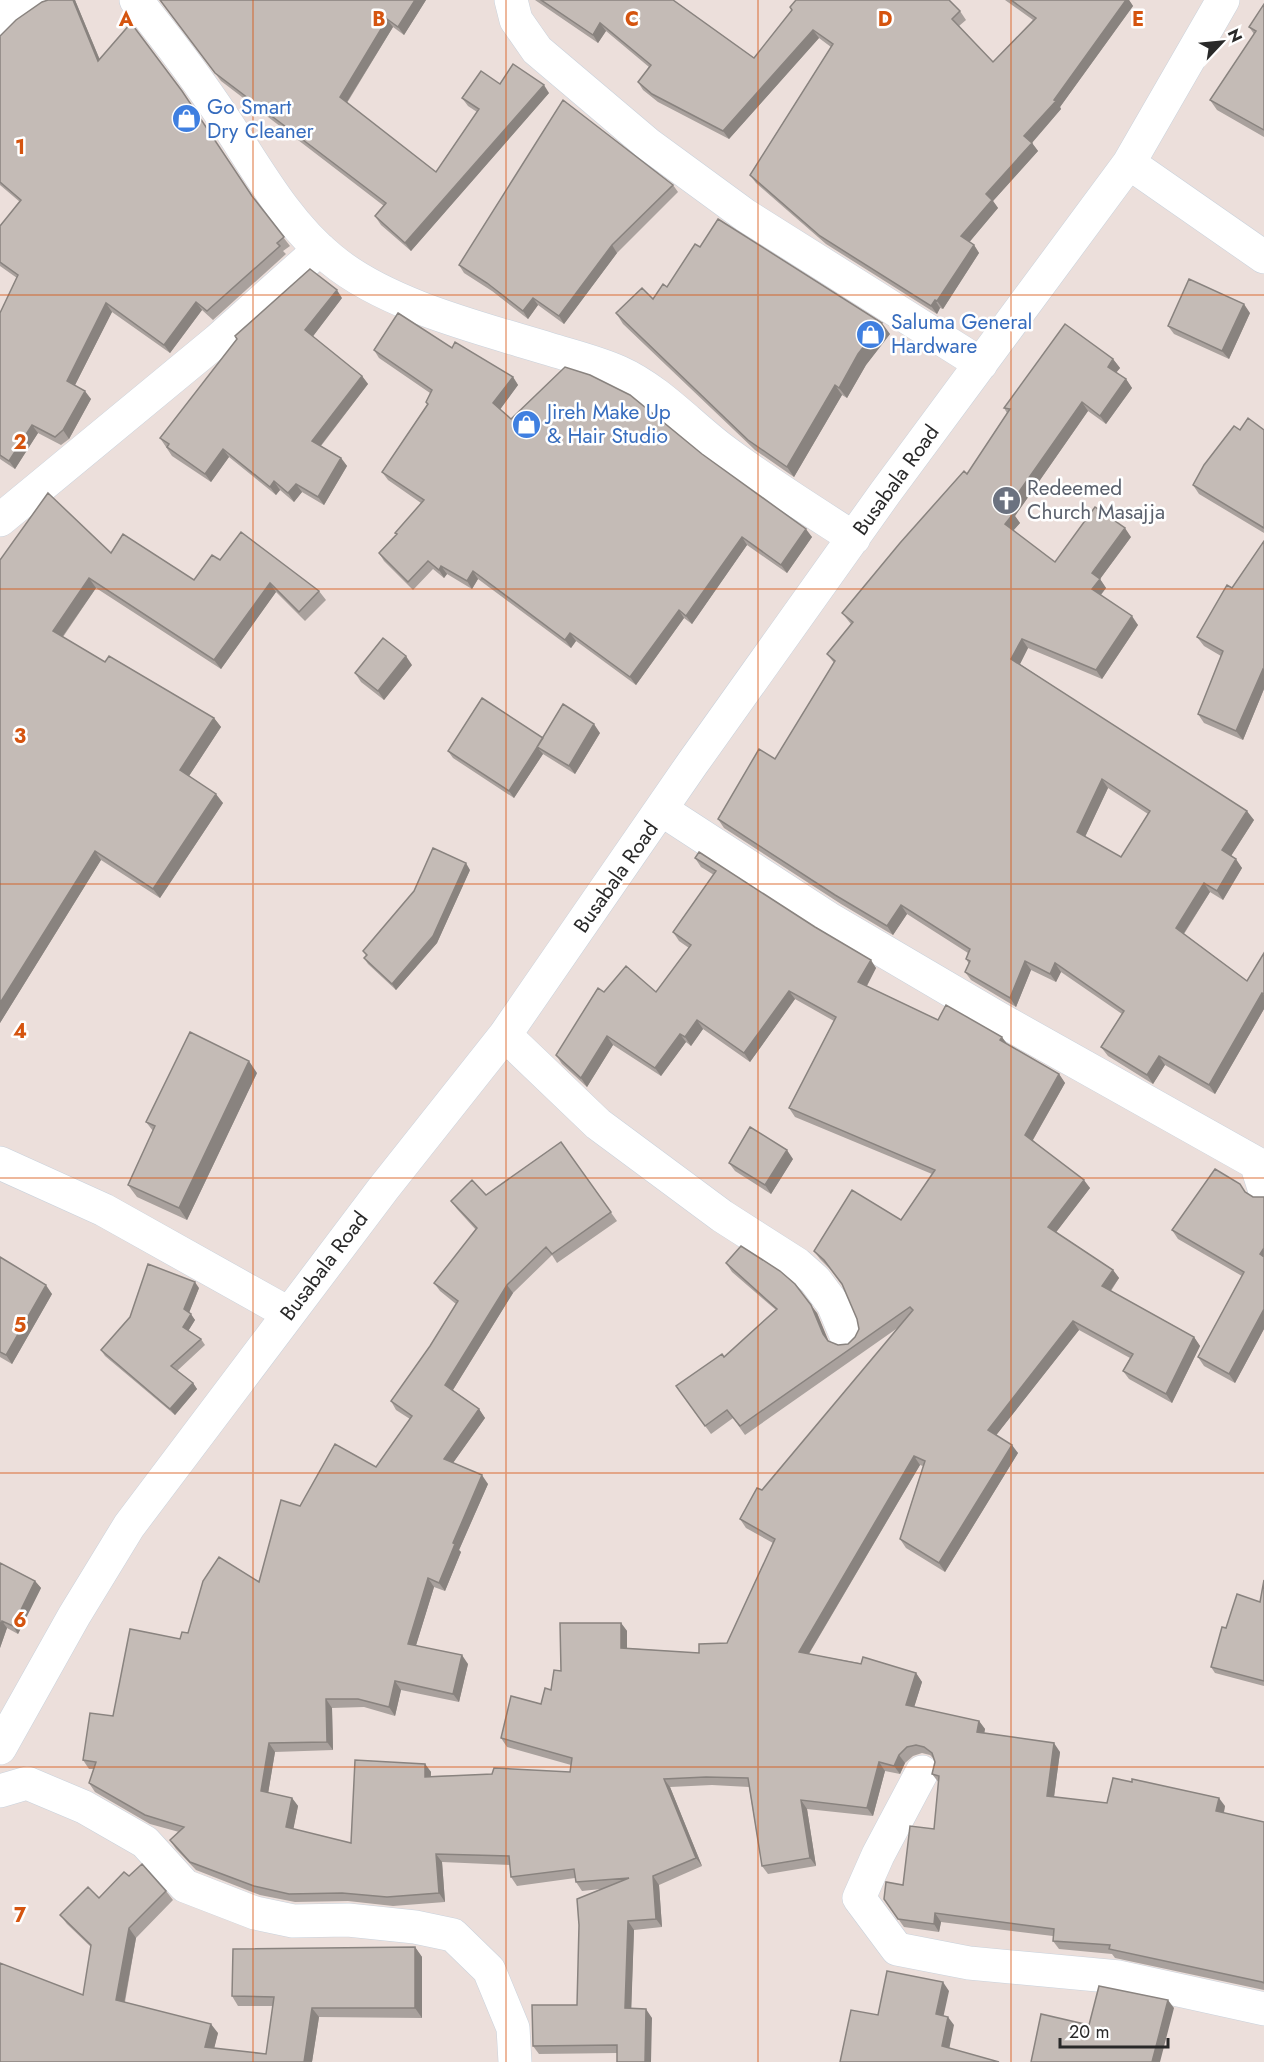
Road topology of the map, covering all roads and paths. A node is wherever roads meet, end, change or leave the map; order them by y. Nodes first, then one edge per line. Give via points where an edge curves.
1 (33, 0) edge
2 (136, 0) edge
3 (511, 0) edge
4 (1223, 0) edge
5 (0, 19) edge
6 (1129, 163) junction
7 (320, 249) junction
8 (1264, 257) edge
9 (981, 364) junction
10 (0, 520) edge
11 (854, 538) junction
12 (662, 810) junction
13 (505, 1035) junction
14 (0, 1163) edge
15 (1264, 1188) edge
16 (288, 1313) junction
17 (846, 1335) dead end
18 (0, 1748) edge
19 (922, 1772) dead end
20 (0, 1791) edge
21 (1264, 2009) edge
22 (515, 2062) edge

1 - 5 street
2 - 7 street via 193,72 284,208
3 - 9 street via 516,20 537,50 648,144 745,215
4 - 6 street, Busabala Road
6 - 8 street
6 - 9 street, Busabala Road
7 - 10 street via 218,340
7 - 11 street via 382,292 473,326 620,372 782,492
9 - 11 street, Busabala Road
11 - 12 street, Busabala Road
12 - 13 street, Busabala Road
12 - 15 street via 831,920 1256,1163
13 - 16 street, Busabala Road
13 - 17 street via 598,1124 722,1216 797,1264 832,1304
14 - 16 street via 104,1210
16 - 18 street, Busabala Road via 129,1526
19 - 21 street via 859,1899 897,1948 969,1964 1119,1977
20 - 22 street via 27,1783 84,1807 145,1842 185,1886 255,1913 293,1921 348,1920 453,1935 489,1970 513,2028

